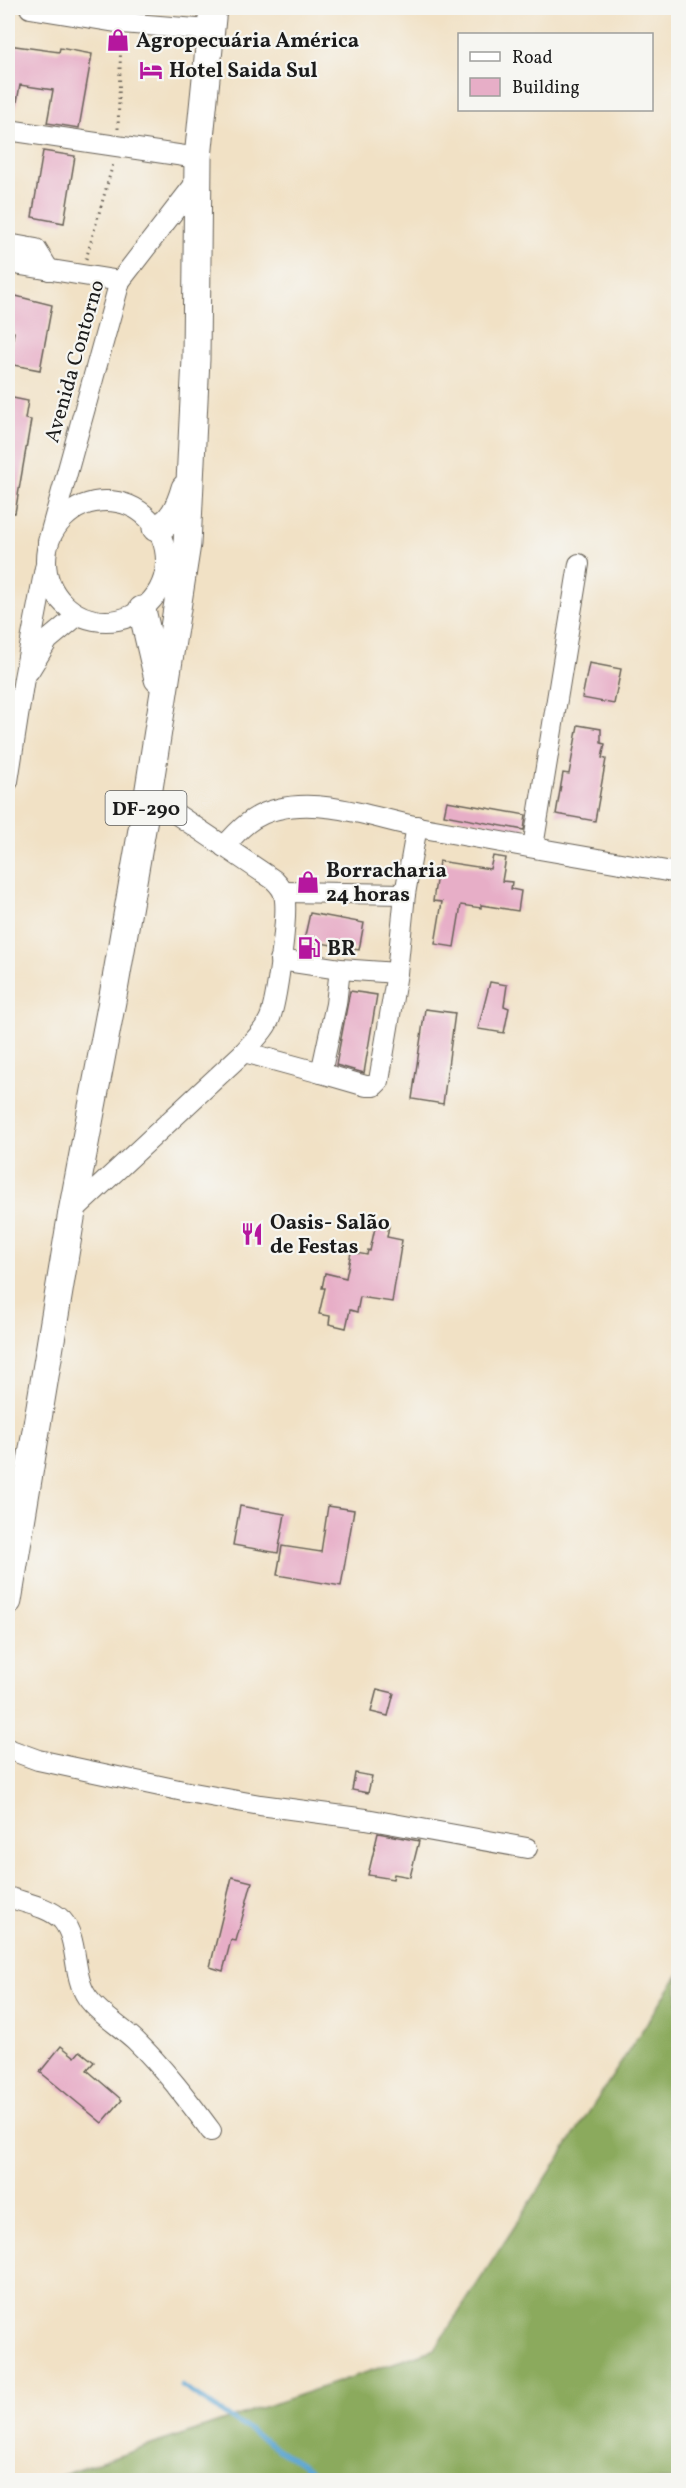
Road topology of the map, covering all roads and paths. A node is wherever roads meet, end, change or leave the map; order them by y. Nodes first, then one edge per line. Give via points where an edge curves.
1 (30, 8) edge
2 (211, 19) edge
3 (8, 130) edge
4 (198, 169) junction
5 (8, 244) edge
6 (8, 263) edge
7 (49, 270) junction
8 (120, 281) junction
9 (191, 466) junction
10 (156, 528) junction
11 (48, 542) junction
12 (579, 564) dead end
13 (46, 567) junction
14 (142, 610) junction
15 (78, 615) junction
16 (24, 678) junction
17 (162, 702) junction
18 (8, 781) edge
19 (148, 795) junction
20 (417, 826) junction
21 (224, 847) junction
22 (533, 847) junction
23 (678, 873) edge
24 (284, 892) junction
25 (405, 894) junction
26 (280, 960) junction
27 (340, 969) junction
28 (397, 973) junction
29 (244, 1052) junction
30 (321, 1073) junction
31 (72, 1212) junction
32 (15, 1511) edge
33 (8, 1601) edge
34 (8, 1749) edge
35 (528, 1848) dead end
36 (8, 1897) edge
37 (211, 2131) dead end

1 - 2 street via 122,23
2 - 4 highway, DF-290
3 - 4 street
4 - 8 street, Avenida Contorno
4 - 9 highway, DF-290
5 - 7 street via 36,249
6 - 7 street
7 - 8 street
8 - 11 street, Avenida Contorno
9 - 10 highway via 181,502 164,526
9 - 17 highway, DF-290 via 187,544
10 - 11 street via 137,509 111,500 98,501 62,518
10 - 14 street via 165,549 166,572 157,593
11 - 13 street
12 - 22 street
13 - 15 street via 50,585
13 - 16 street
14 - 15 street via 111,622
14 - 17 highway
15 - 16 street via 48,640
16 - 18 street
17 - 19 highway, DF-290
19 - 21 street
19 - 31 highway, DF-290
20 - 21 street via 320,807 286,807 259,814
20 - 22 street
20 - 25 street
21 - 24 street via 274,880
22 - 23 street
24 - 25 street
24 - 26 street
25 - 28 street
26 - 27 street
26 - 29 street via 271,1016
27 - 28 street
27 - 30 street
28 - 30 street via 379,1081 366,1086
29 - 30 street
29 - 31 street
31 - 32 highway, DF-290
32 - 33 highway, DF-290
34 - 35 street via 38,1761 188,1792
36 - 37 street via 42,1908 61,1920 69,1932 79,1980 87,1997 136,2041

